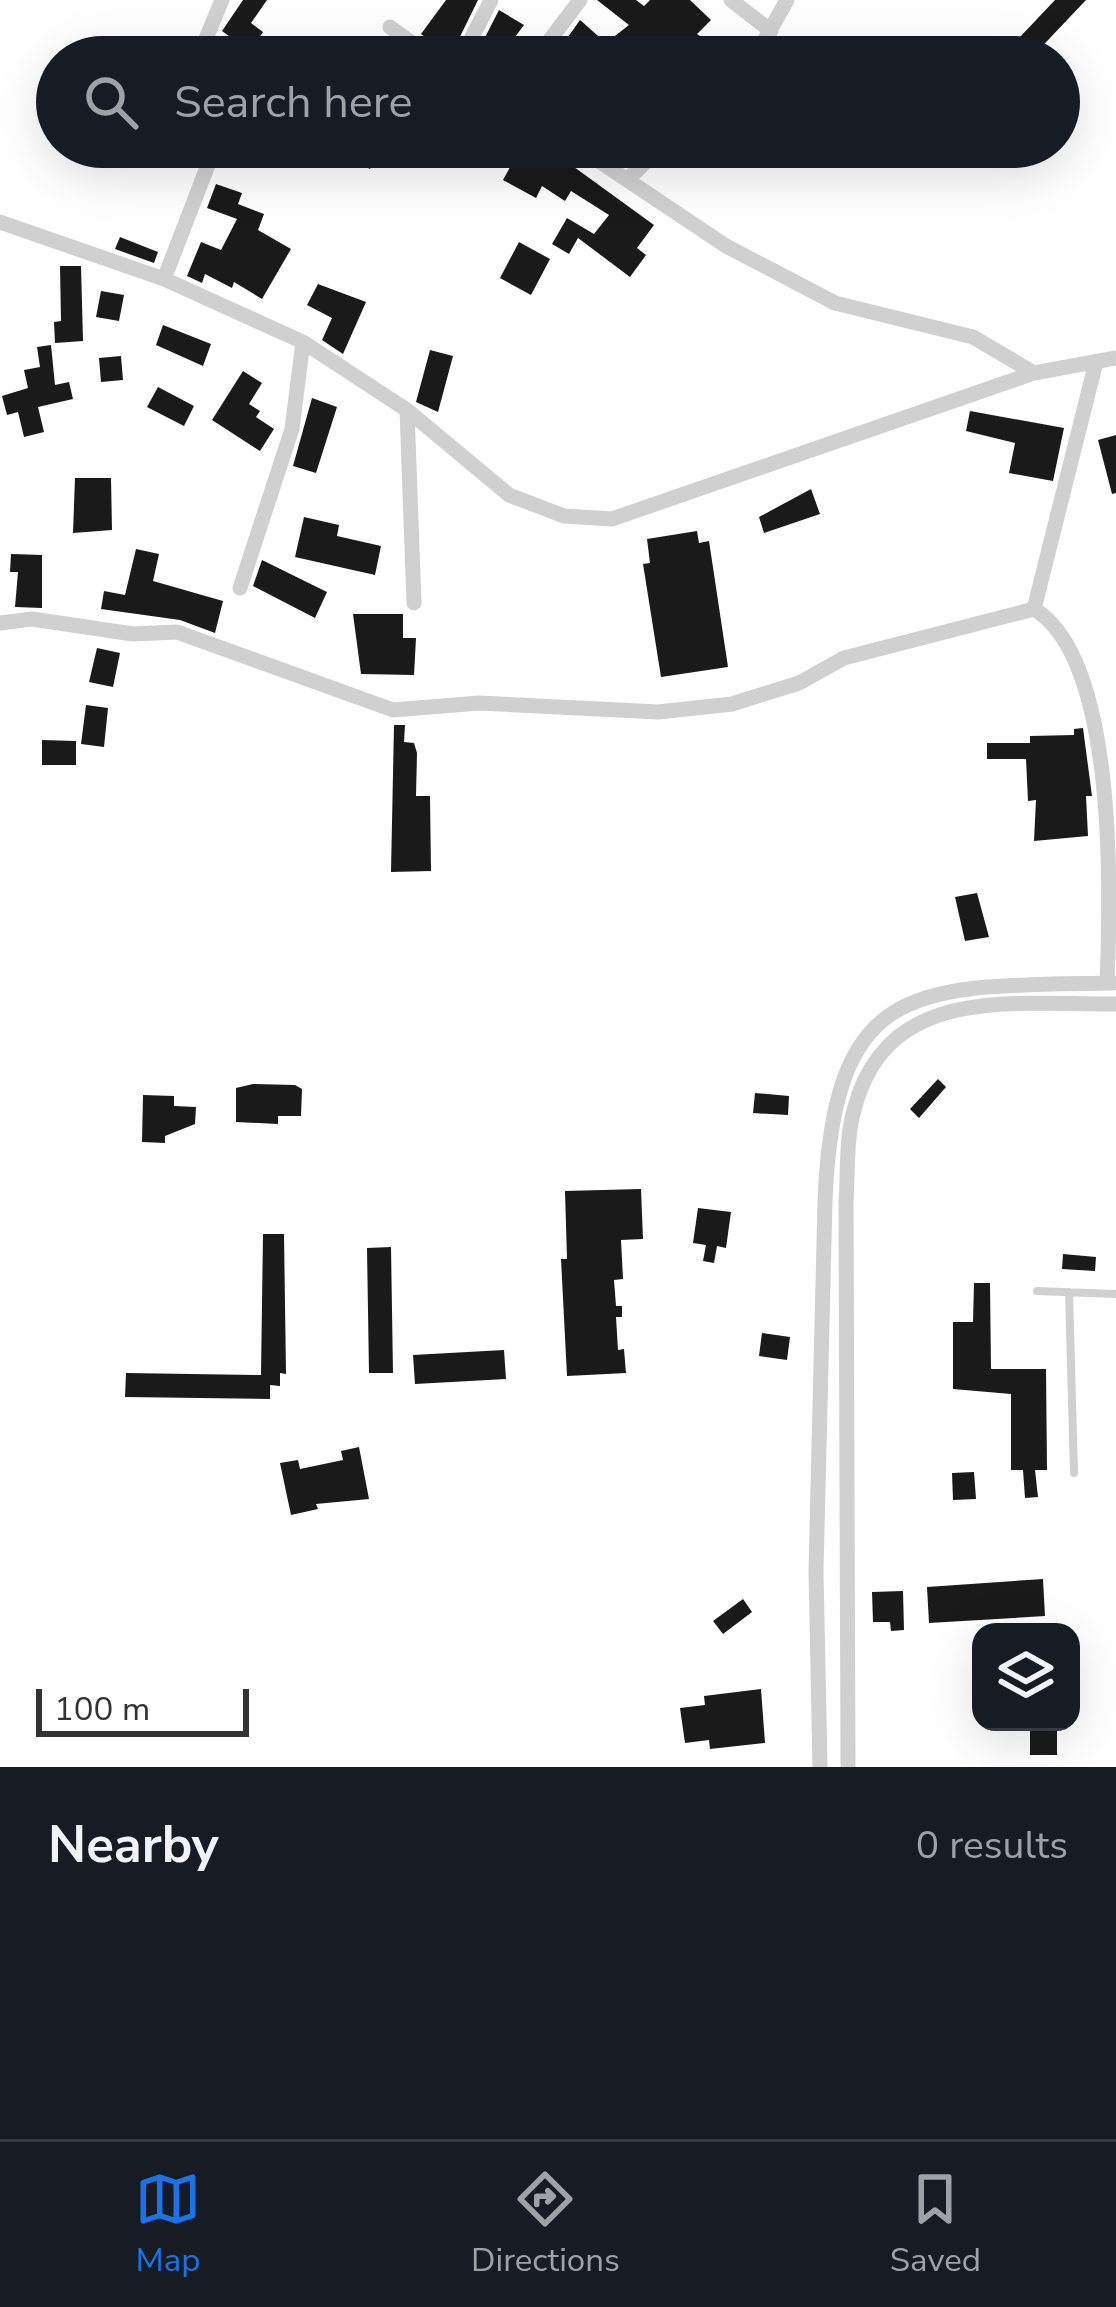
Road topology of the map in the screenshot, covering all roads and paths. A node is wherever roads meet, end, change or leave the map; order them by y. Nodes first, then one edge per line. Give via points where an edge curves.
1 (222, 0) edge
2 (491, 0) edge
3 (580, 0) edge
4 (731, 0) edge
5 (787, 0) edge
6 (390, 28) dead end
7 (772, 32) junction
8 (207, 36) edge
9 (401, 36) edge
10 (473, 36) edge
11 (553, 36) edge
12 (769, 36) edge
13 (206, 168) edge
14 (611, 168) edge
15 (639, 168) edge
16 (628, 179) junction
17 (0, 222) edge
18 (164, 279) junction
19 (303, 342) junction
20 (1116, 358) edge
21 (1096, 362) junction
22 (1034, 373) junction
23 (407, 410) junction
24 (240, 588) dead end
25 (414, 603) dead end
26 (1034, 609) junction
27 (0, 623) edge
28 (1112, 983) edge
29 (1116, 1004) edge
30 (1037, 1291) dead end
31 (1069, 1292) junction
32 (1116, 1294) edge
33 (1075, 1473) dead end
34 (820, 1767) edge
35 (848, 1767) edge

1 - 8 street
2 - 10 street
3 - 11 street
4 - 7 street
5 - 7 street
6 - 9 street
7 - 12 street
13 - 18 street
14 - 16 street
15 - 16 street
16 - 22 street via 727,246 835,303 973,337
17 - 18 street
18 - 19 street
19 - 23 street
19 - 24 street via 292,429
20 - 21 street
21 - 22 street
21 - 26 street
22 - 23 street via 612,519 564,516 509,495
23 - 25 street
26 - 27 street via 844,658 799,683 732,704 658,712 478,704 393,710 177,632
26 - 28 street via 1082,650 1104,716
28 - 34 street via 947,991 875,1025 847,1060 827,1143 816,1571
29 - 35 street via 950,1009 899,1031 867,1068 852,1114 846,1202
30 - 31 lane
31 - 32 lane
31 - 33 lane

